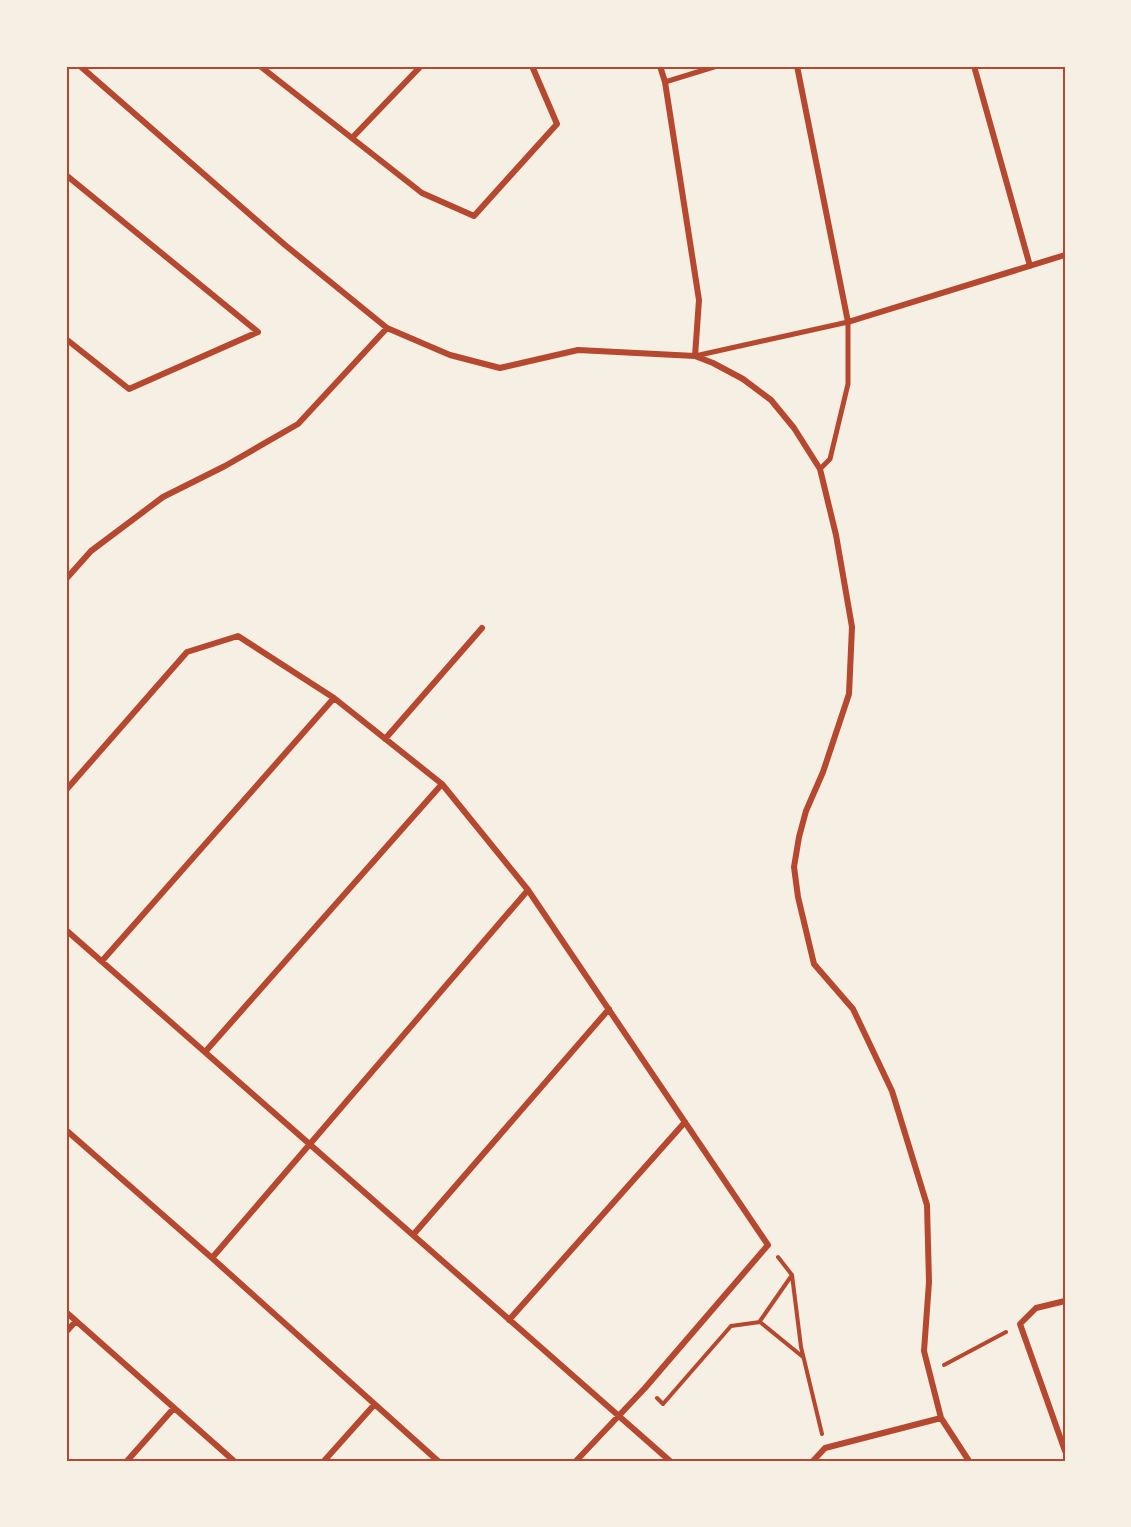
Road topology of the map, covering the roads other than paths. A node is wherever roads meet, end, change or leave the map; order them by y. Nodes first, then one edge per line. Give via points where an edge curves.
1 (80, 66) edge
2 (260, 66) edge
3 (421, 66) edge
4 (532, 66) edge
5 (660, 66) edge
6 (717, 66) edge
7 (796, 66) edge
8 (974, 66) edge
9 (665, 82) junction
10 (352, 138) junction
11 (66, 175) edge
12 (1065, 255) edge
13 (1030, 266) junction
14 (848, 321) junction
15 (387, 328) junction
16 (66, 339) edge
17 (695, 356) junction
18 (820, 469) junction
19 (66, 579) edge
20 (482, 628) dead end
21 (334, 698) junction
22 (386, 739) junction
23 (442, 784) junction
24 (66, 790) edge
25 (528, 890) junction
26 (66, 930) edge
27 (102, 961) junction
28 (609, 1009) junction
29 (205, 1052) junction
30 (685, 1122) junction
31 (66, 1130) edge
32 (310, 1144) junction
33 (413, 1235) junction
34 (212, 1258) junction
35 (1065, 1301) edge
36 (66, 1312) edge
37 (509, 1320) junction
38 (76, 1321) junction
39 (66, 1332) edge
40 (374, 1405) junction
41 (174, 1408) junction
42 (617, 1415) junction
43 (940, 1419) junction
44 (1065, 1450) edge
45 (127, 1461) edge
46 (234, 1461) edge
47 (324, 1461) edge
48 (438, 1461) edge
49 (576, 1461) edge
50 (670, 1461) edge
51 (813, 1461) edge
52 (969, 1461) edge

1 - 15 street via 285,245
2 - 10 street
3 - 10 street
4 - 10 street via 557,124 474,216 422,193
5 - 9 street
6 - 9 street
7 - 14 street
8 - 13 street
9 - 17 street via 699,300
11 - 16 street via 258,332 129,389
12 - 13 street
13 - 14 street
14 - 17 street
14 - 18 street via 848,384 830,459
15 - 17 street via 450,355 500,368 578,350
15 - 19 street via 298,424 163,497 91,551
17 - 18 street via 743,379 771,400
18 - 43 street via 852,627 849,694 806,812 794,867 814,964 853,1009 892,1091 927,1205 929,1282 924,1351
20 - 22 street
21 - 22 street
21 - 24 street via 238,636 187,652
21 - 27 street
22 - 23 street
23 - 25 street
23 - 29 street
25 - 28 street
25 - 32 street
26 - 27 street
27 - 29 street
28 - 30 street
28 - 33 street
29 - 32 street
30 - 37 street
30 - 42 street via 768,1245 645,1388
31 - 34 street
32 - 33 street
32 - 34 street
33 - 37 street
34 - 40 street
35 - 44 street via 1036,1308 1020,1324
36 - 38 street
37 - 42 street
38 - 39 street
38 - 41 street
40 - 47 street
40 - 48 street
41 - 45 street
41 - 46 street
42 - 49 street
42 - 50 street
43 - 51 street via 825,1448
43 - 52 street

